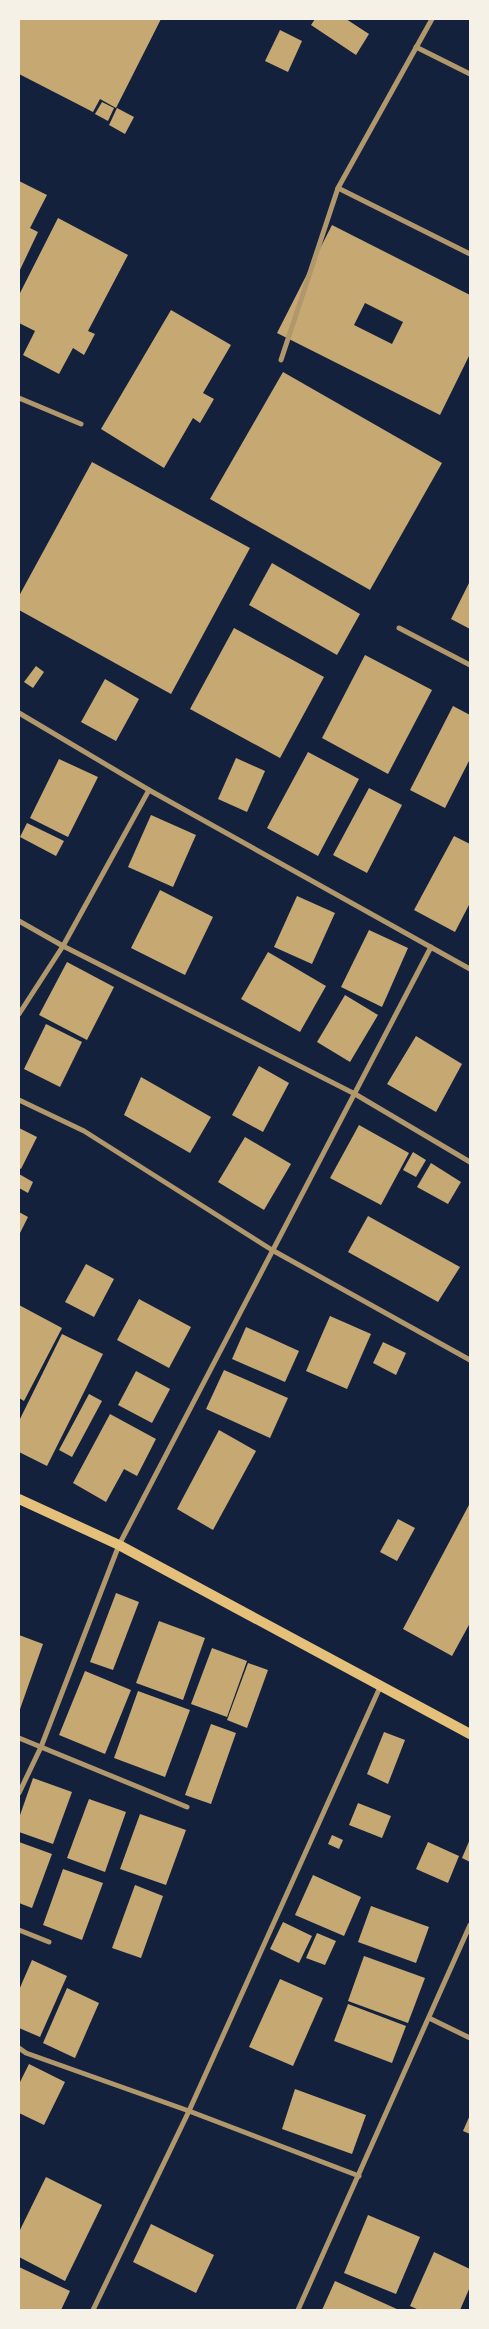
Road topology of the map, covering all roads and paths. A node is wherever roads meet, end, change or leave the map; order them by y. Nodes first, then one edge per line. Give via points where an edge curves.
1 (432, 19) edge
2 (416, 47) junction
3 (470, 74) edge
4 (338, 188) junction
5 (470, 254) edge
6 (281, 360) dead end
7 (19, 398) edge
8 (80, 424) dead end
9 (400, 628) dead end
10 (470, 665) edge
11 (19, 713) edge
12 (150, 790) junction
13 (19, 921) edge
14 (63, 946) junction
15 (431, 947) junction
16 (470, 970) edge
17 (19, 1014) edge
18 (355, 1094) junction
19 (19, 1100) edge
20 (470, 1162) edge
21 (272, 1250) junction
22 (470, 1360) edge
23 (19, 1499) edge
24 (119, 1545) junction
25 (381, 1685) junction
26 (470, 1734) edge
27 (19, 1738) edge
28 (41, 1746) junction
29 (19, 1793) edge
30 (187, 1807) dead end
31 (470, 1925) edge
32 (19, 1930) edge
33 (49, 1942) dead end
34 (429, 2018) junction
35 (470, 2038) edge
36 (19, 2048) edge
37 (189, 2111) junction
38 (359, 2176) junction
39 (93, 2310) edge
40 (298, 2310) edge

1 - 2 street
2 - 3 street
2 - 4 street
4 - 5 street
4 - 6 street
7 - 8 street
9 - 10 street
11 - 12 street
12 - 14 street
12 - 15 street
13 - 14 street
14 - 17 street
14 - 18 street
15 - 16 street
15 - 18 street
18 - 20 street
18 - 21 street
19 - 21 street via 84,1131
21 - 22 street
21 - 24 street
23 - 24 main road
24 - 25 main road
24 - 28 street
25 - 26 main road
25 - 37 street
27 - 28 street
28 - 29 street
28 - 30 street
31 - 34 street
32 - 33 street
34 - 35 street
34 - 38 street
36 - 37 street
37 - 38 street
37 - 39 street
38 - 40 street

